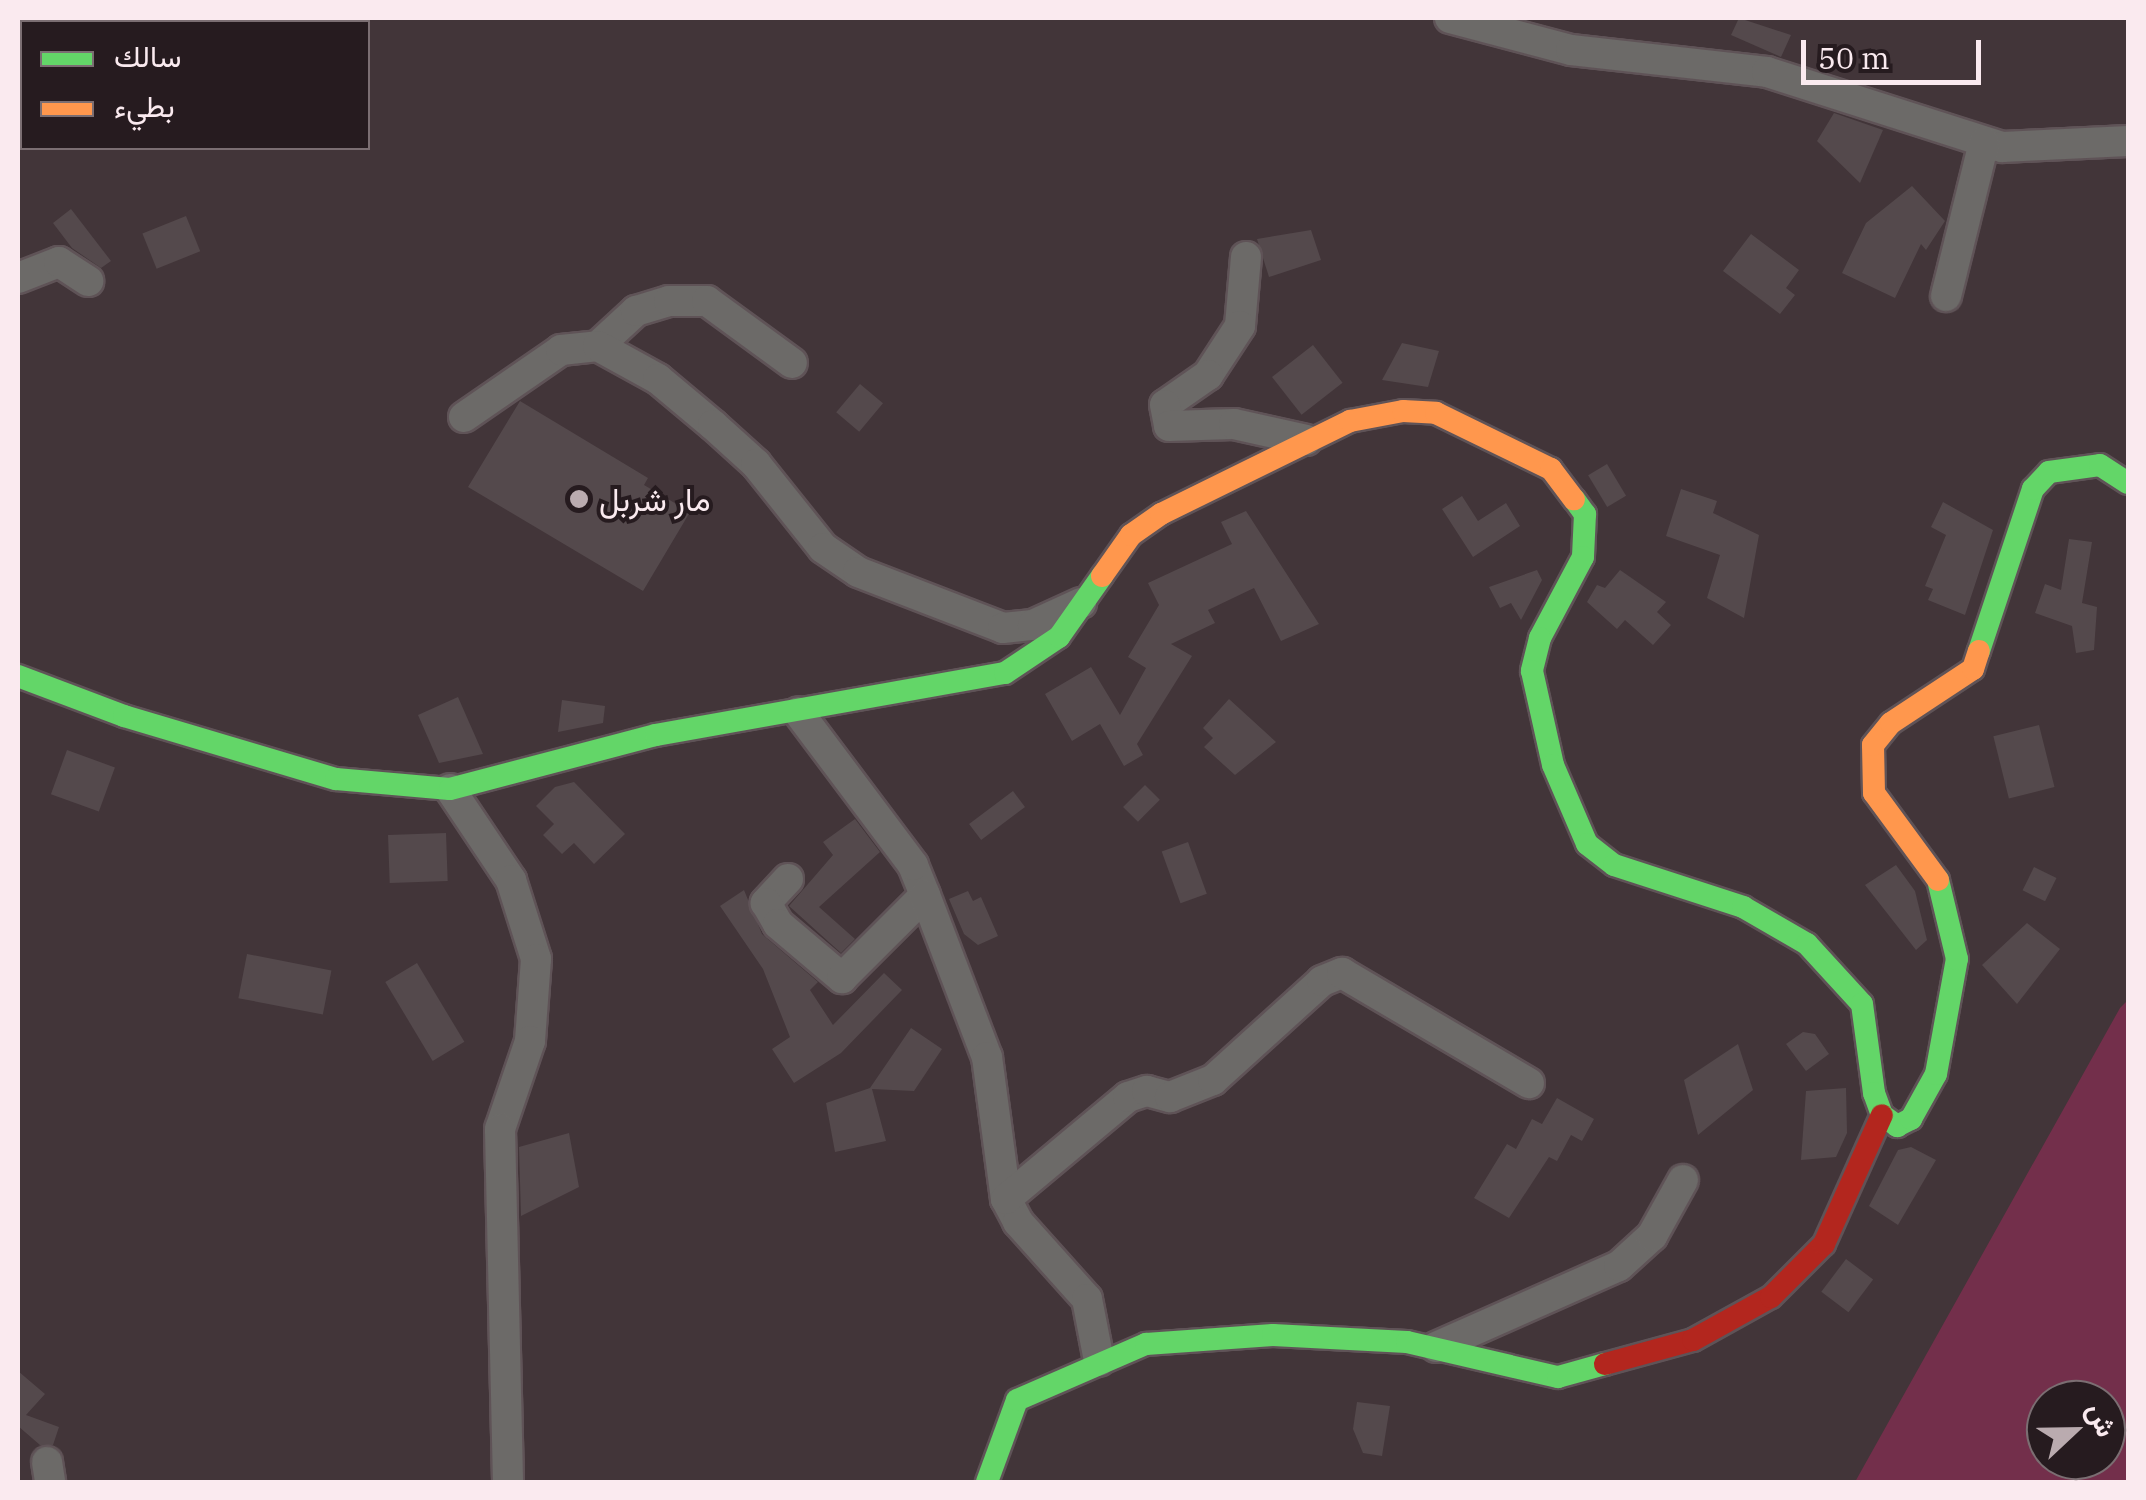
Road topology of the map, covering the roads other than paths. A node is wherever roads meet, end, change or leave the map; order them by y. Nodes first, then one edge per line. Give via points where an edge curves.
1 (1450, 18) edge
2 (2128, 141) edge
3 (1984, 143) junction
4 (1246, 258) dead end
5 (18, 278) edge
6 (88, 280) dead end
7 (1946, 296) dead end
8 (598, 346) junction
9 (792, 363) dead end
10 (464, 417) dead end
11 (1306, 440) junction
12 (2128, 484) edge
13 (1083, 602) junction
14 (18, 676) edge
15 (798, 712) junction
16 (450, 790) junction
17 (788, 879) dead end
18 (925, 895) junction
19 (1529, 1083) dead end
20 (1882, 1115) junction
21 (1684, 1180) dead end
22 (1006, 1199) junction
23 (1436, 1347) junction
24 (1099, 1360) junction
25 (508, 1482) edge
26 (987, 1482) edge

1 - 3 street via 1571,50 1767,72 1912,113
2 - 3 street
3 - 7 street
4 - 11 street via 1240,326 1208,375 1166,405 1169,426 1234,424
5 - 6 street via 59,262
8 - 9 street via 636,311 669,300 707,301
8 - 10 street via 561,350
8 - 13 street via 658,379 713,425 756,464 823,548 858,572 1003,628 1033,626
11 - 13 street via 1145,524
11 - 20 street via 1380,414 1436,413 1535,459 1574,493 1585,514 1583,557 1540,638 1532,671 1572,816 1605,861 1743,907 1807,944 1848,983 1866,1011
12 - 20 street via 2100,465 2049,472 2033,489 1973,669 1890,723 1873,744 1874,793 1938,880 1957,959 1932,1084 1905,1124 1893,1125
13 - 15 street via 1047,648 1005,673
14 - 16 street via 124,716 336,779
15 - 16 street via 656,735
15 - 18 street via 913,865
16 - 25 street via 511,880 536,959 530,1041 500,1129
17 - 18 street via 766,903 778,924 842,978
18 - 22 street via 988,1057
19 - 22 street via 1342,973 1322,981 1213,1080 1170,1098 1147,1091 1128,1097
20 - 23 street via 1824,1244 1746,1313 1694,1340 1558,1377
21 - 23 street via 1652,1236 1620,1266
22 - 24 street via 1018,1222 1088,1299
23 - 24 street via 1188,1336
24 - 26 street via 1012,1405

